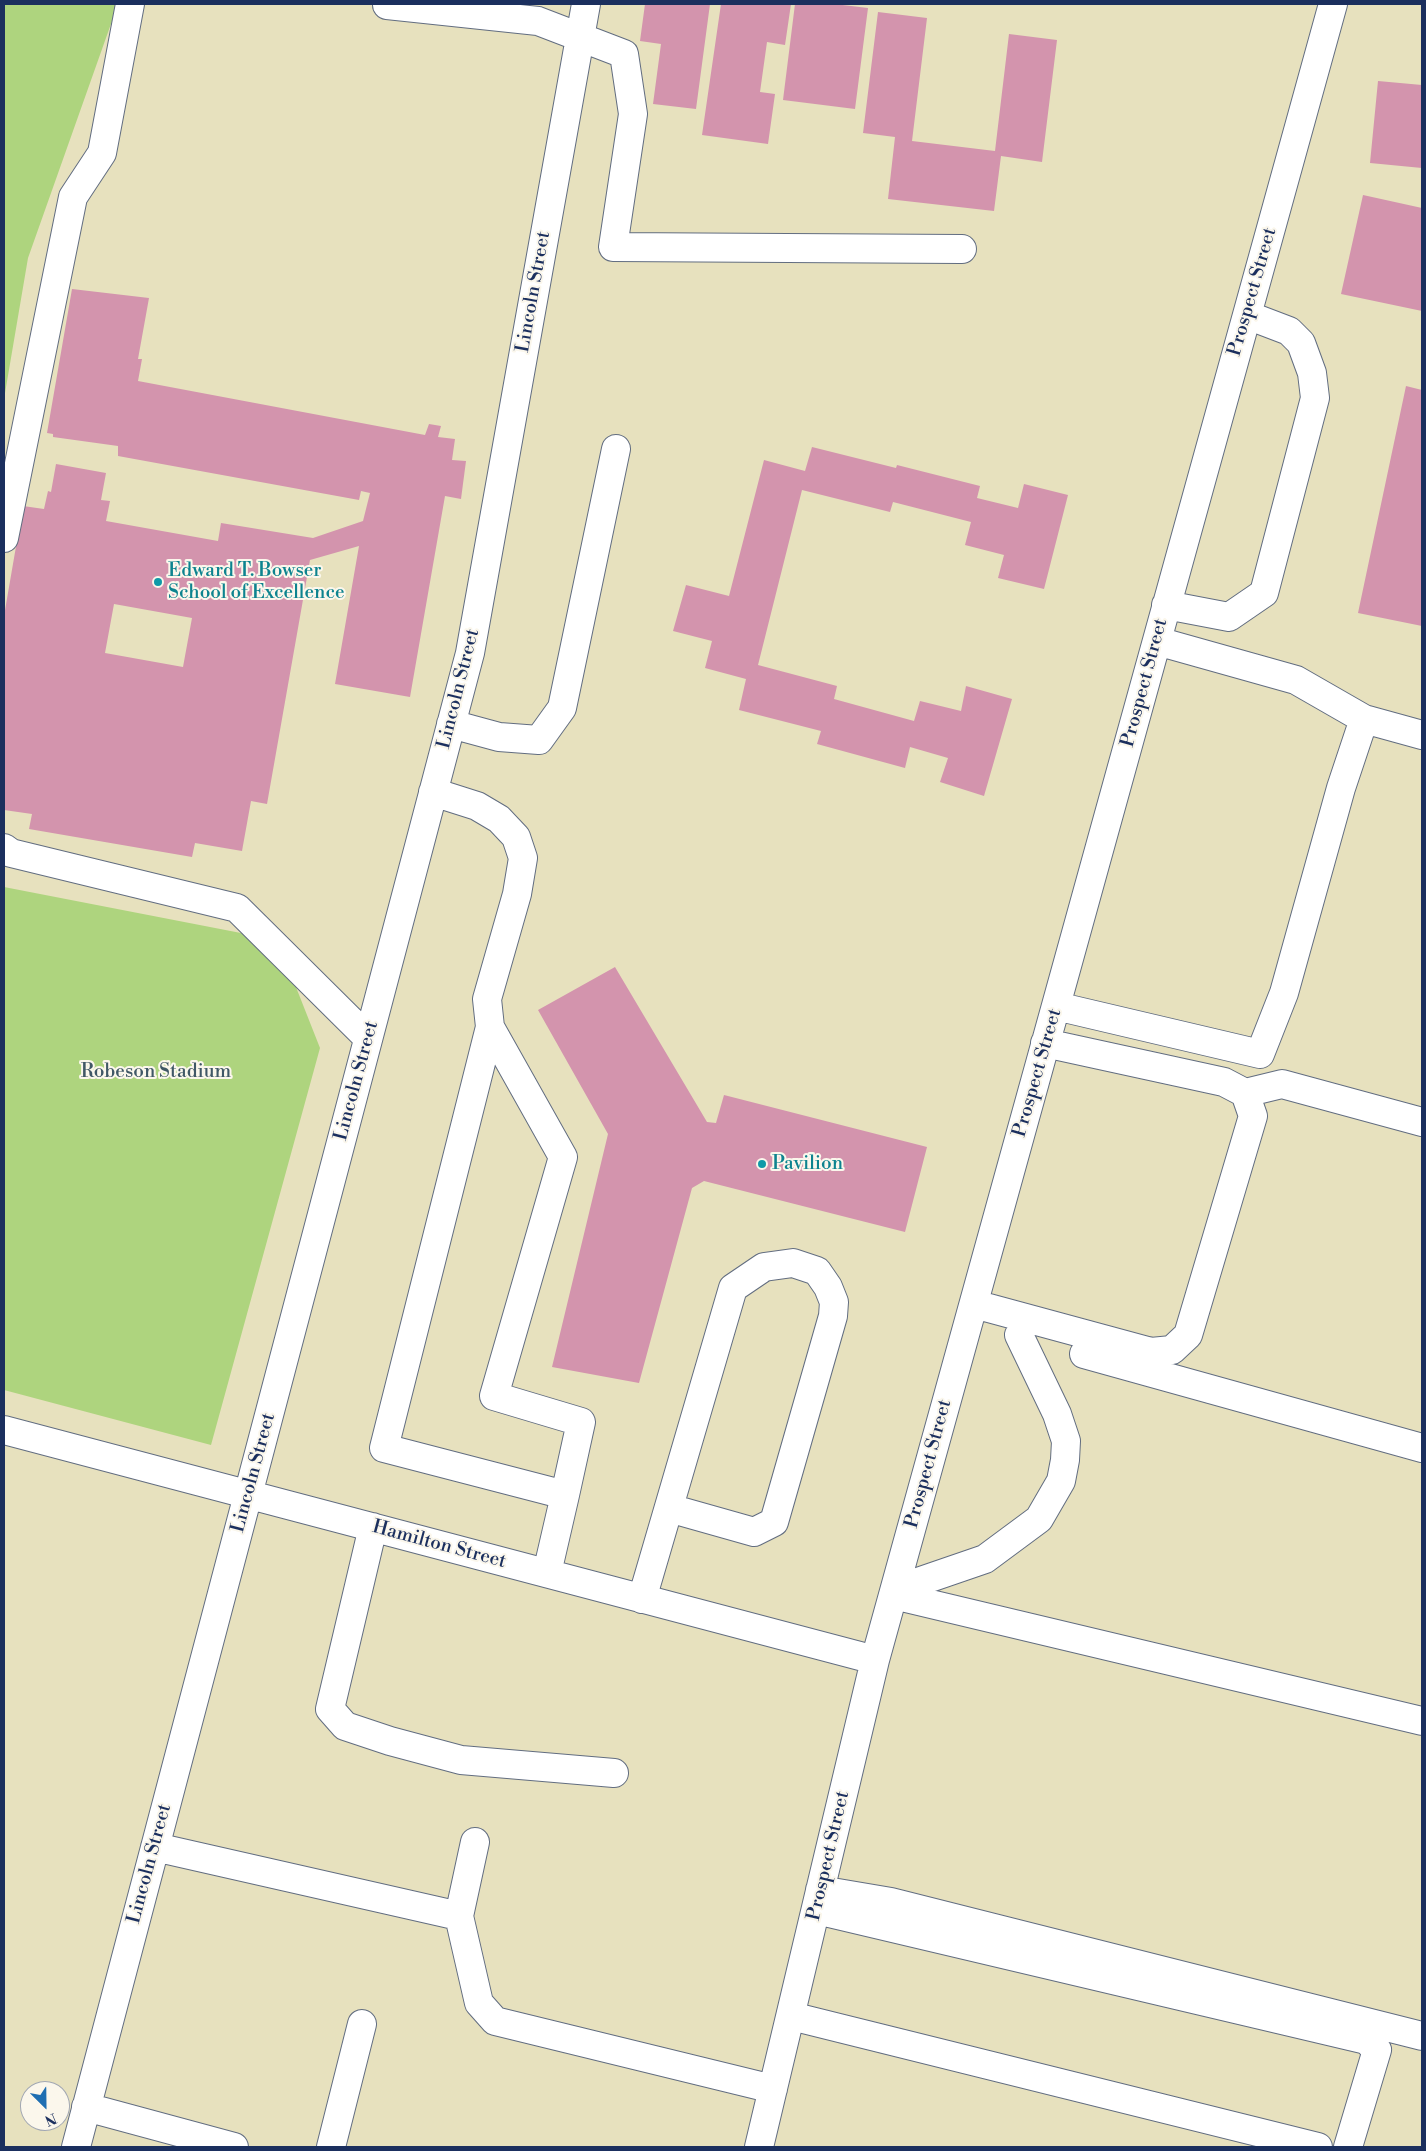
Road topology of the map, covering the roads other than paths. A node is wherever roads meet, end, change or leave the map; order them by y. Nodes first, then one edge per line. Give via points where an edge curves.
1 (130, 4) edge
2 (388, 4) edge
3 (586, 4) edge
4 (1333, 4) edge
5 (580, 37) junction
6 (962, 249) dead end
7 (1247, 315) junction
8 (616, 449) dead end
9 (4, 538) edge
10 (1166, 605) junction
11 (1157, 641) junction
12 (1364, 719) junction
13 (451, 724) junction
14 (1422, 735) edge
15 (433, 792) junction
16 (4, 848) edge
17 (1056, 1006) junction
18 (490, 1027) junction
19 (368, 1038) junction
20 (1045, 1043) junction
21 (1245, 1093) junction
22 (1422, 1122) edge
23 (971, 1313) junction
24 (1019, 1336) junction
25 (4, 1430) edge
26 (1422, 1448) edge
27 (248, 1494) junction
28 (565, 1495) junction
29 (669, 1508) junction
30 (373, 1527) junction
31 (547, 1573) junction
32 (903, 1585) junction
33 (642, 1599) junction
34 (875, 1660) junction
35 (1422, 1705) edge
36 (1422, 1721) edge
37 (614, 1773) dead end
38 (475, 1842) dead end
39 (155, 1847) junction
40 (818, 1900) junction
41 (459, 1916) junction
42 (791, 2016) junction
43 (362, 2024) dead end
44 (1422, 2036) edge
45 (773, 2089) junction
46 (86, 2107) junction
47 (76, 2147) edge
48 (234, 2147) edge
49 (331, 2147) edge
50 (759, 2147) edge
51 (1318, 2147) edge
52 (1348, 2147) edge

1 - 9 street via 102,153 73,197
2 - 5 street via 538,21
3 - 5 street, Lincoln Street
4 - 7 street, Prospect Street
5 - 6 street via 624,54 629,80 633,114 613,247
5 - 13 street, Lincoln Street via 470,653
7 - 10 street, Prospect Street
7 - 10 street via 1289,331 1301,344 1312,373 1315,398 1264,593 1229,617
8 - 13 street via 562,708 539,740 499,738
10 - 11 street, Prospect Street
11 - 12 street via 1296,680
11 - 17 street, Prospect Street
12 - 14 street
12 - 17 street via 1341,788 1284,993 1260,1054
13 - 15 street, Lincoln Street
15 - 18 street via 477,806 499,819 516,837 523,858 517,894 487,999
15 - 19 street, Lincoln Street
16 - 19 street via 11,853 237,908
17 - 20 street, Prospect Street
18 - 28 street via 562,1157 494,1396 581,1422
18 - 28 street via 384,1448
19 - 27 street, Lincoln Street
20 - 21 street via 1224,1082
20 - 23 street, Prospect Street
21 - 22 street via 1282,1084
21 - 23 street via 1253,1116 1188,1334 1172,1350 1150,1352
23 - 24 street
23 - 32 street, Prospect Street
24 - 26 street
24 - 32 street via 1057,1414 1066,1441 1061,1481 1039,1519 985,1559
25 - 27 street, Hamilton Street
27 - 30 street, Hamilton Street
27 - 39 street, Lincoln Street
28 - 31 street
29 - 29 street via 754,1532 774,1522 833,1316 834,1302 817,1271 793,1263 764,1267 734,1288
29 - 33 street
30 - 31 street, Hamilton Street
30 - 37 street via 330,1709 345,1726 462,1760
31 - 33 street, Hamilton Street
32 - 34 street, Prospect Street
32 - 35 street
32 - 36 street
33 - 34 street, Hamilton Street
34 - 40 street, Prospect Street
38 - 41 street
39 - 41 street
39 - 46 street, Lincoln Street
40 - 42 street, Prospect Street
40 - 44 street via 891,1902
40 - 52 street via 1366,2040 1377,2050
41 - 45 street via 478,2003 495,2021
42 - 45 street, Prospect Street
42 - 51 street
43 - 49 street
45 - 50 street, Prospect Street
46 - 47 street, Lincoln Street
46 - 48 street

